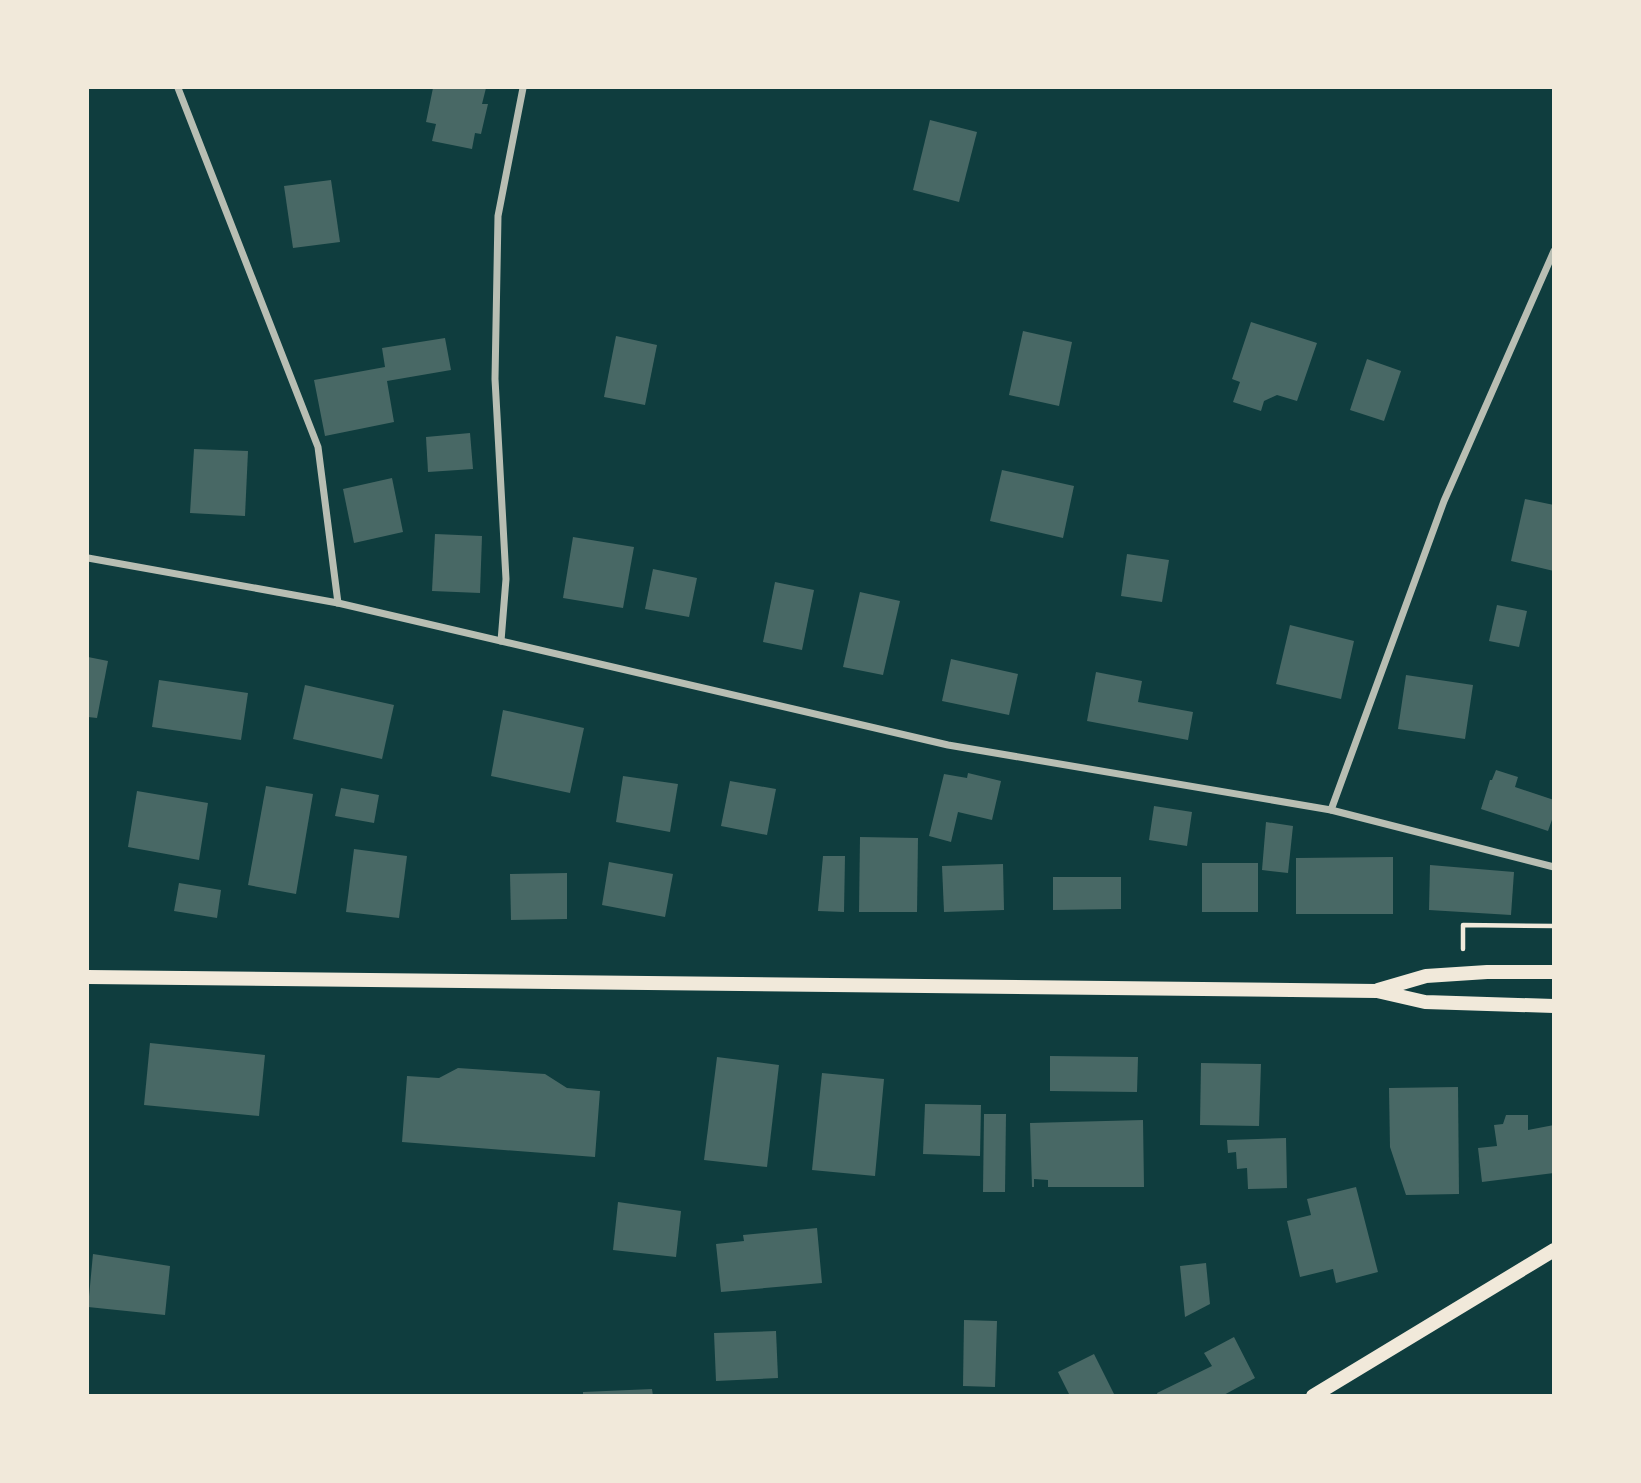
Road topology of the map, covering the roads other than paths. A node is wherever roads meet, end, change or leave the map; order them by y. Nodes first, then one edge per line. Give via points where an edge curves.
1 (178, 88) edge
2 (523, 88) edge
3 (1553, 251) edge
4 (88, 558) edge
5 (338, 603) junction
6 (501, 641) junction
7 (1332, 810) junction
8 (1553, 867) edge
9 (1553, 972) edge
10 (88, 977) edge
11 (1377, 991) junction
12 (1553, 1006) edge
13 (1553, 1250) edge
14 (1313, 1395) edge

1 - 5 street via 318,447
2 - 6 street via 498,216 495,379 506,579
3 - 7 street via 1444,501
4 - 5 street
5 - 6 street
6 - 7 street via 948,745
7 - 8 street
9 - 11 main road via 1426,976
10 - 11 main road
11 - 12 main road via 1425,1002
13 - 14 main road

